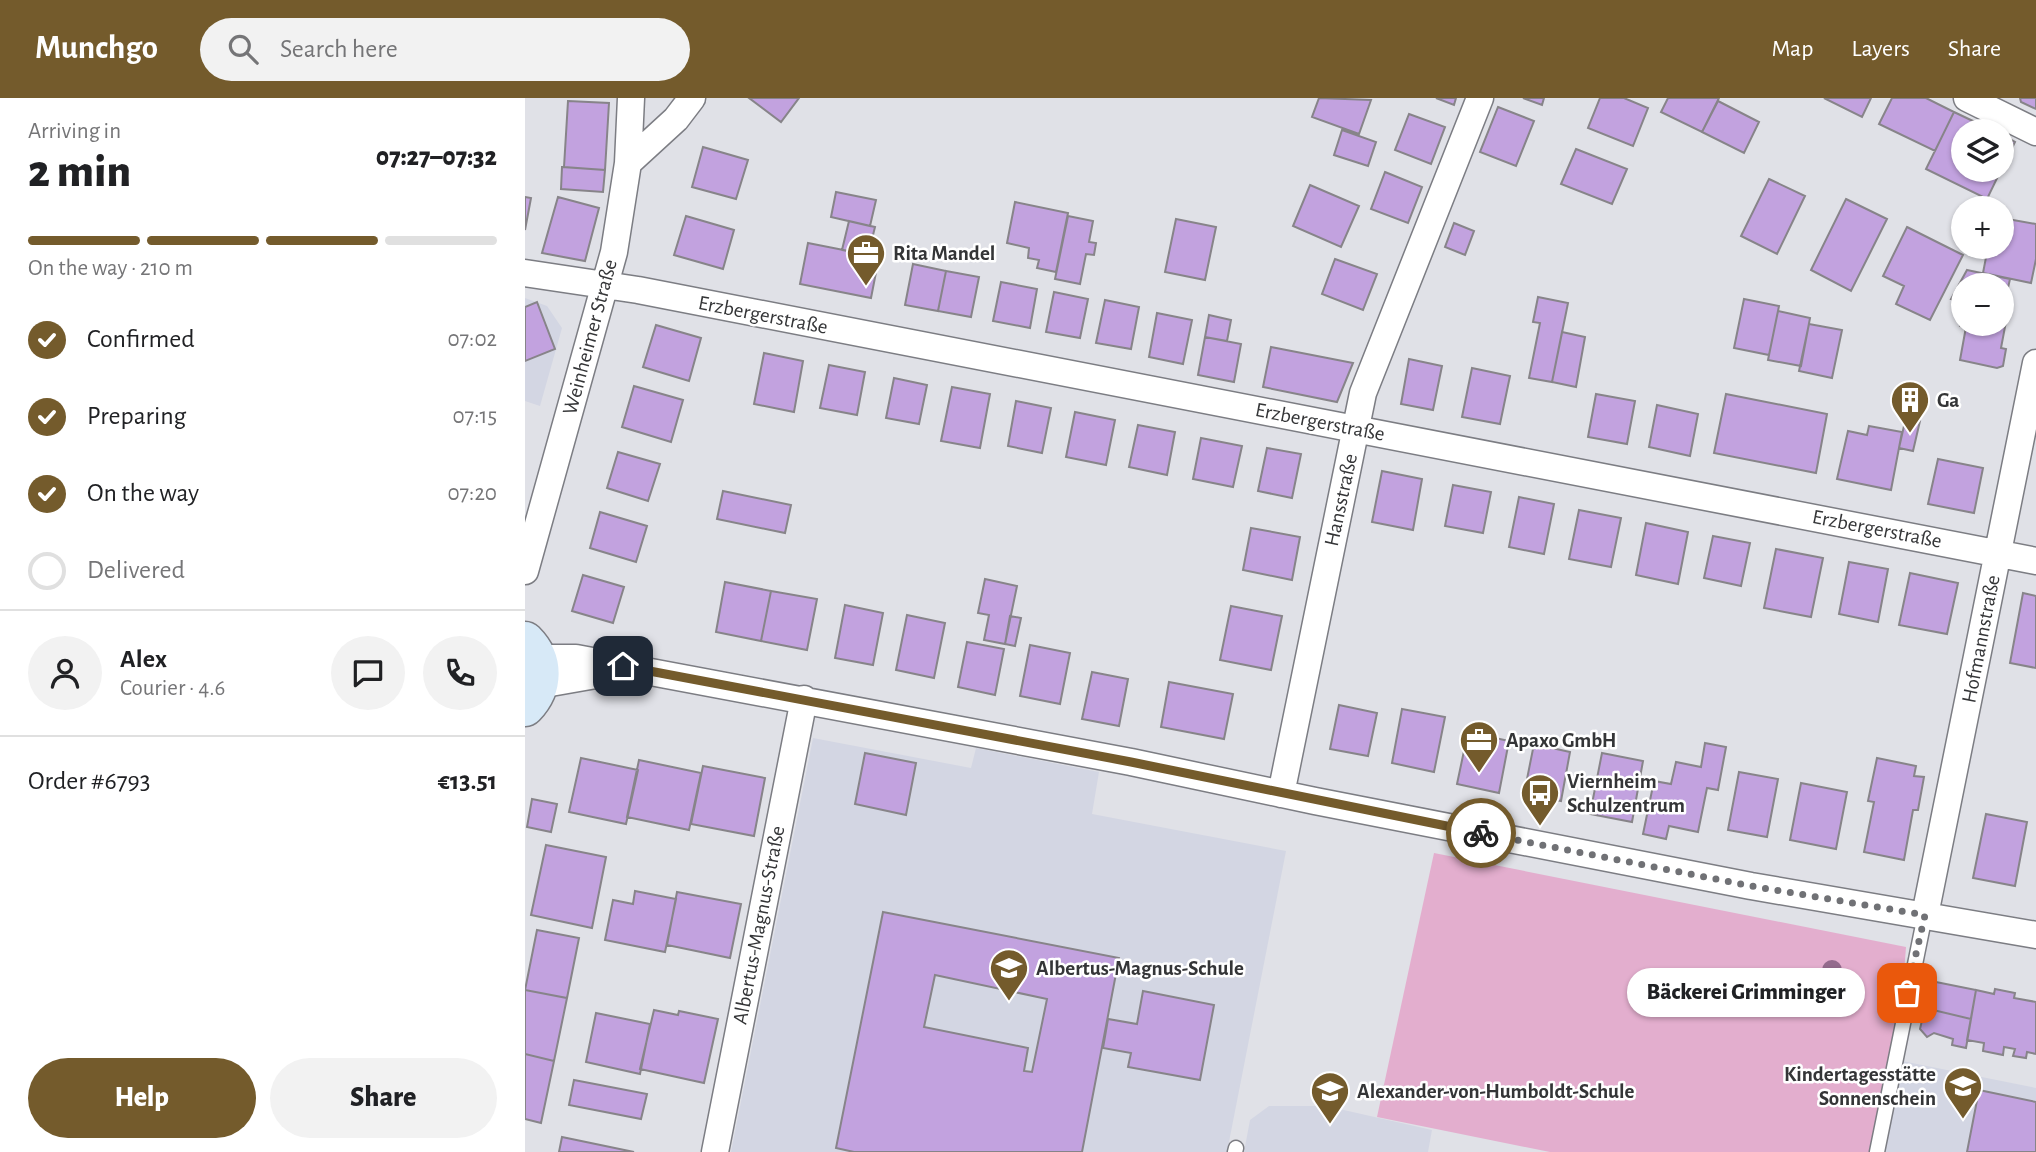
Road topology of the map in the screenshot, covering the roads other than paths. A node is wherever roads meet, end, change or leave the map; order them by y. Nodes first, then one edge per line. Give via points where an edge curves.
1 (631, 98) edge
2 (692, 98) edge
3 (1480, 98) edge
4 (1967, 98) edge
5 (2036, 132) edge
6 (628, 163) junction
7 (525, 273) edge
8 (604, 286) junction
9 (2036, 363) edge
10 (1356, 429) junction
11 (1998, 553) junction
12 (2036, 561) edge
13 (525, 571) edge
14 (532, 673) edge
15 (804, 699) junction
16 (1281, 794) junction
17 (1925, 915) junction
18 (2036, 935) edge
19 (715, 1152) edge
20 (1877, 1152) edge

1 - 6 street, Weinheimer Straße
2 - 6 street
3 - 10 street, Hansstraße via 1363,393
4 - 5 street
6 - 8 street, Weinheimer Straße
7 - 8 street, Erzbergerstraße
8 - 10 street, Erzbergerstraße
8 - 13 street, Weinheimer Straße
9 - 11 street, Hofmannstraße
10 - 11 street, Erzbergerstraße
10 - 16 street, Hansstraße
11 - 12 street, Erzbergerstraße
11 - 17 street, Hofmannstraße
14 - 15 street via 646,670
15 - 16 street
15 - 19 street, Albertus-Magnus-Straße
16 - 17 street via 1751,886
17 - 18 street
17 - 20 lane

